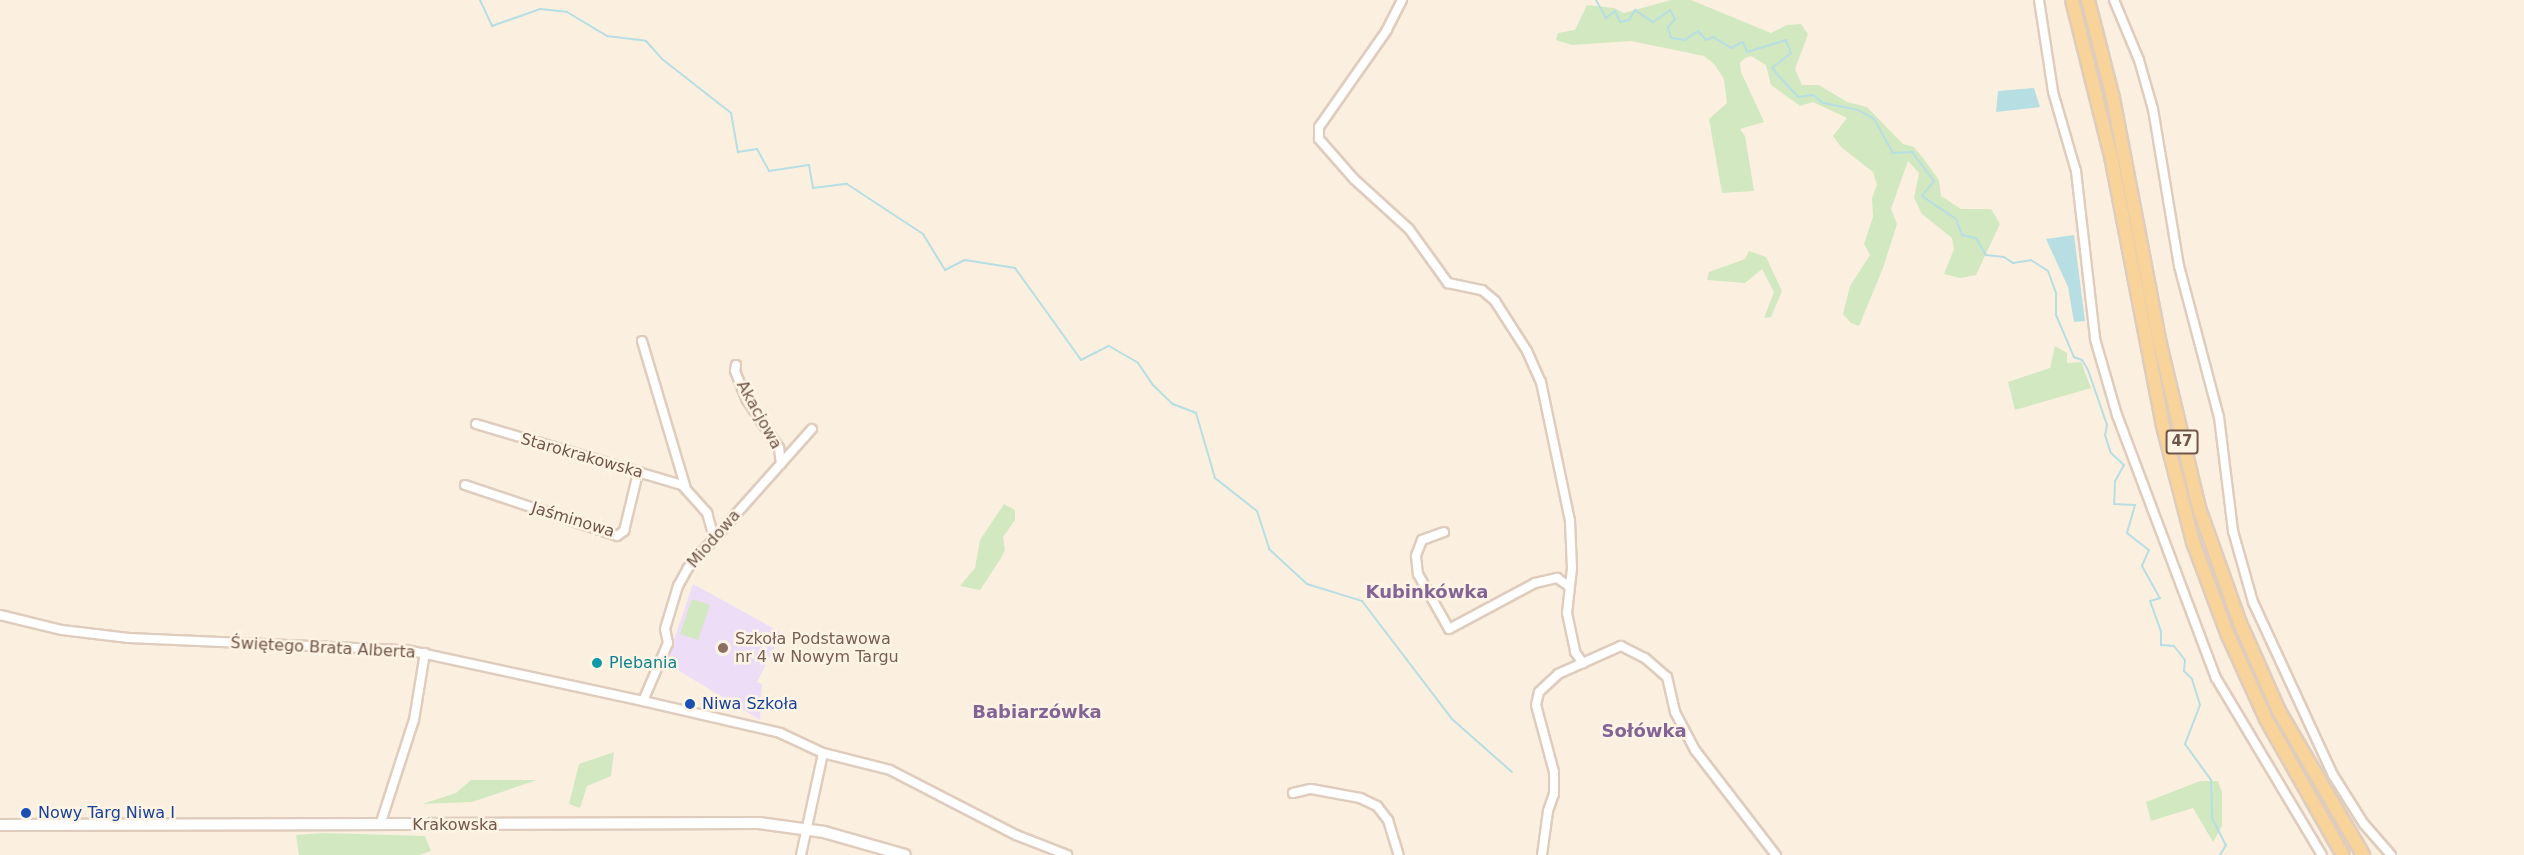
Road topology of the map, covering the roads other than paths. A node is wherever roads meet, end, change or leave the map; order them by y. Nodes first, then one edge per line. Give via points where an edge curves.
1 (1402, 0) edge
2 (2039, 0) edge
3 (2072, 0) edge
4 (2088, 0) edge
5 (2114, 0) edge
6 (642, 341) dead end
7 (736, 365) dead end
8 (476, 424) dead end
9 (812, 429) dead end
10 (782, 464) junction
11 (638, 473) junction
12 (465, 485) dead end
13 (686, 490) junction
14 (1444, 532) dead end
15 (714, 538) junction
16 (1569, 586) junction
17 (0, 615) edge
18 (425, 653) junction
19 (1583, 663) junction
20 (643, 701) junction
21 (823, 753) junction
22 (1293, 792) dead end
23 (0, 825) edge
24 (380, 825) junction
25 (809, 828) junction
26 (801, 855) edge
27 (905, 855) edge
28 (1067, 855) edge
29 (1399, 855) edge
30 (1542, 855) edge
31 (1776, 855) edge
32 (2322, 855) edge
33 (2343, 855) edge
34 (2363, 855) edge
35 (2391, 855) edge

1 - 16 street via 1388,30 1319,127 1319,139 1353,179 1409,229 1448,282 1482,290 1495,301 1527,351 1541,382 1570,521
2 - 32 street via 2050,78 2076,171 2095,339 2117,416 2216,678
3 - 33 main road, 47 via 2111,156 2163,426 2193,542 2227,633 2266,719
4 - 34 main road, 47 via 2113,98 2157,333 2199,508 2236,613 2279,711
5 - 35 street via 2150,98 2179,266 2219,417 2233,531 2253,602 2333,775 2364,824
6 - 13 street, Starokrakowska
7 - 10 street, Akacjowa via 747,400 779,448
8 - 11 street, Starokrakowska
9 - 10 street, Miodowa
10 - 15 street, Miodowa
11 - 12 street, Jaśminowa via 624,531 617,536
11 - 13 street, Starokrakowska via 682,485
13 - 15 street, Starokrakowska via 707,513
14 - 16 street via 1422,540 1416,556 1418,574 1449,628 1534,583 1557,578
15 - 20 street, Miodowa via 678,586 665,629 668,643
16 - 19 street via 1572,639
17 - 18 street, Świętego Brata Alberta via 62,630 129,638 384,647
18 - 20 street, Świętego Brata Alberta
18 - 24 street via 414,720
19 - 30 street via 1547,681 1536,705 1554,772 1554,794
19 - 31 street via 1621,646 1659,668 1667,678 1675,712 1695,750
20 - 21 street, Świętego Brata Alberta via 780,733
21 - 25 street
21 - 28 street, Świętego Brata Alberta via 890,770 1016,835
22 - 29 street via 1311,789 1360,798 1377,806 1388,820
23 - 24 main road, Krakowska
24 - 25 main road, Krakowska via 759,823
25 - 26 street
25 - 27 main road, Krakowska

